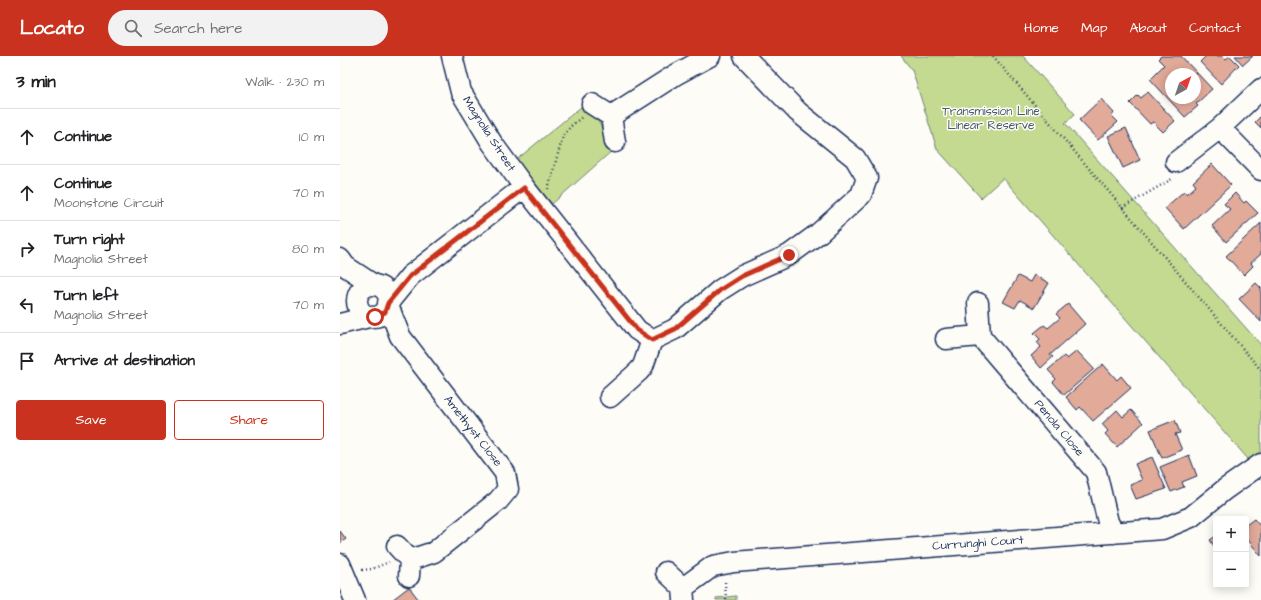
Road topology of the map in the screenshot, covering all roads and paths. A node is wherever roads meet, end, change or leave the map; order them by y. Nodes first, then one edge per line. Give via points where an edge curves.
1 (452, 56) edge
2 (710, 56) edge
3 (744, 56) edge
4 (993, 56) edge
5 (1261, 89) edge
6 (588, 109) joint
7 (611, 116) junction
8 (1220, 128) junction
9 (615, 142) dead end
10 (1176, 162) joint
11 (1261, 170) edge
12 (524, 188) junction
13 (546, 192) dead end
14 (1122, 208) junction
15 (343, 262) edge
16 (410, 276) junction
17 (366, 292) junction
18 (978, 303) dead end
19 (380, 310) junction
20 (340, 320) edge
21 (340, 324) edge
22 (980, 336) junction
23 (946, 339) dead end
24 (652, 340) junction
25 (1261, 370) edge
26 (610, 397) dead end
27 (1261, 464) edge
28 (1114, 533) junction
29 (402, 560) joint
30 (666, 572) dead end
31 (348, 581) edge
32 (683, 594) edge

1 - 12 street, Magnolia Street via 461,92 492,143
2 - 7 street
3 - 24 street via 798,112 855,158 867,178 861,195 801,246 789,255 742,276 720,290 675,329
4 - 14 path
5 - 8 street
6 - 7 street
6 - 13 path via 563,136 550,186
7 - 9 street
8 - 10 street
8 - 11 street
10 - 14 path via 1174,178
12 - 16 street
12 - 24 street, Magnolia Street via 637,330
14 - 25 path
15 - 17 street via 348,275
16 - 17 street
16 - 19 street
17 - 19 street via 385,291
17 - 19 street via 361,312
17 - 20 street
18 - 22 street
19 - 21 street
19 - 29 street, Amethyst Close via 505,473 508,488 498,500 434,552
22 - 23 street
22 - 28 street, Penola Close via 1096,472 1108,522
24 - 26 street via 643,366
27 - 28 street, Currunghi Court via 1191,517 1162,529
28 - 32 street, Currunghi Court via 734,562 714,566
29 - 31 path via 372,569 363,569
30 - 32 street, Currunghi Court

